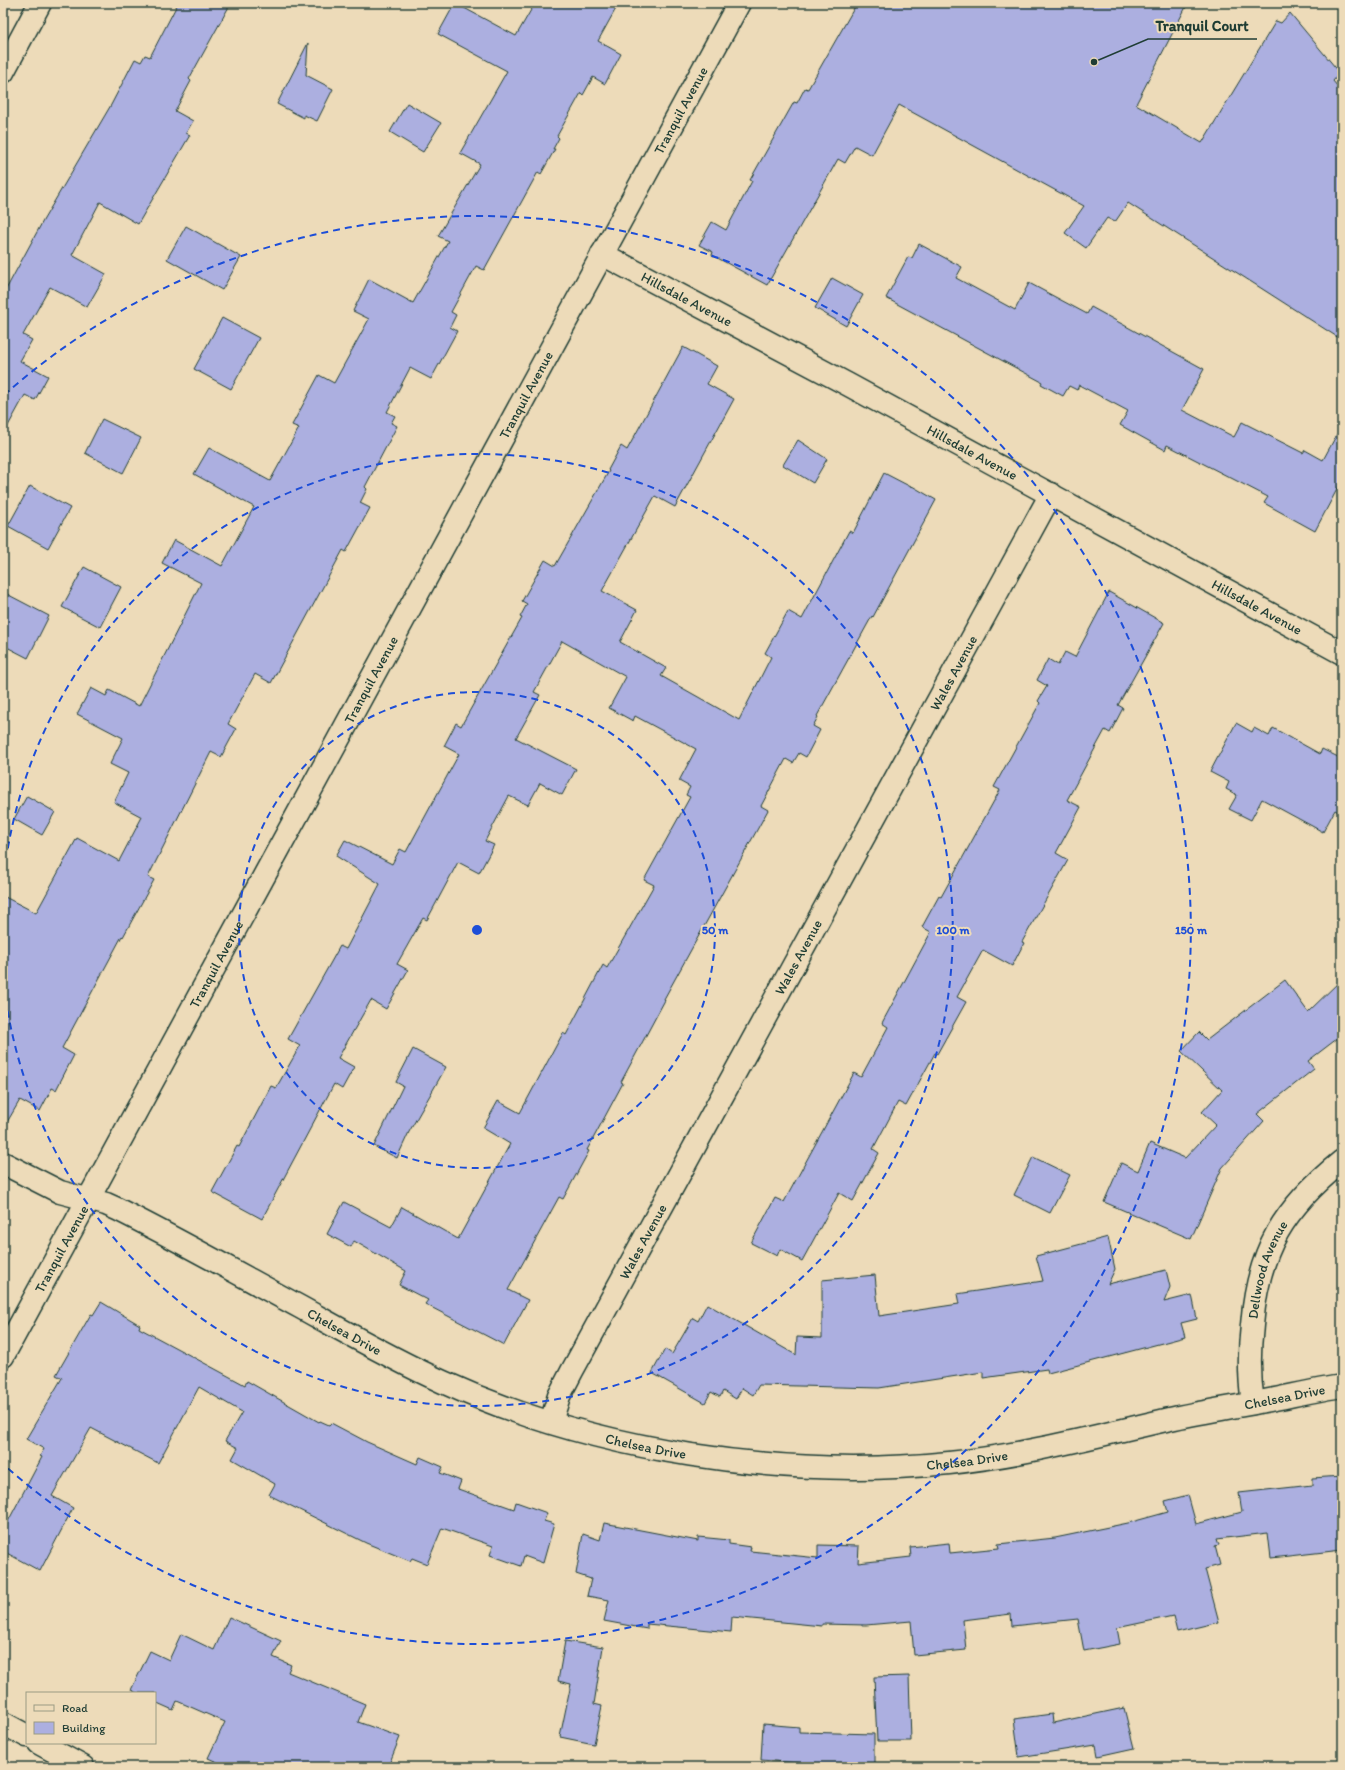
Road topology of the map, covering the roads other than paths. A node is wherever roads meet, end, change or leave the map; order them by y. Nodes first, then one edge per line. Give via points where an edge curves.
1 (40, 3) edge
2 (739, 3) edge
3 (3, 72) edge
4 (602, 254) junction
5 (1051, 494) junction
6 (1342, 653) edge
7 (1342, 1160) edge
8 (3, 1162) edge
9 (87, 1199) junction
10 (3, 1356) edge
11 (1342, 1386) edge
12 (1253, 1403) junction
13 (551, 1422) junction
14 (3, 1723) edge
15 (26, 1735) edge
16 (41, 1744) edge
17 (83, 1767) edge

1 - 3 street
2 - 4 street, Tranquil Avenue
4 - 5 street, Hillsdale Avenue
4 - 9 street, Tranquil Avenue
5 - 6 street, Hillsdale Avenue
5 - 13 street, Wales Avenue via 576,1364 559,1396
7 - 12 street, Dellwood Avenue via 1301,1199 1278,1232 1260,1271 1253,1310 1249,1370
8 - 9 street, Chelsea Drive via 50,1188
9 - 10 street, Tranquil Avenue
9 - 13 street, Chelsea Drive via 106,1204 130,1216 406,1365 472,1395
11 - 12 street, Chelsea Drive
12 - 13 street, Chelsea Drive via 1175,1418 1029,1452 949,1463 876,1468 731,1460 621,1441
14 - 15 street
16 - 17 street

